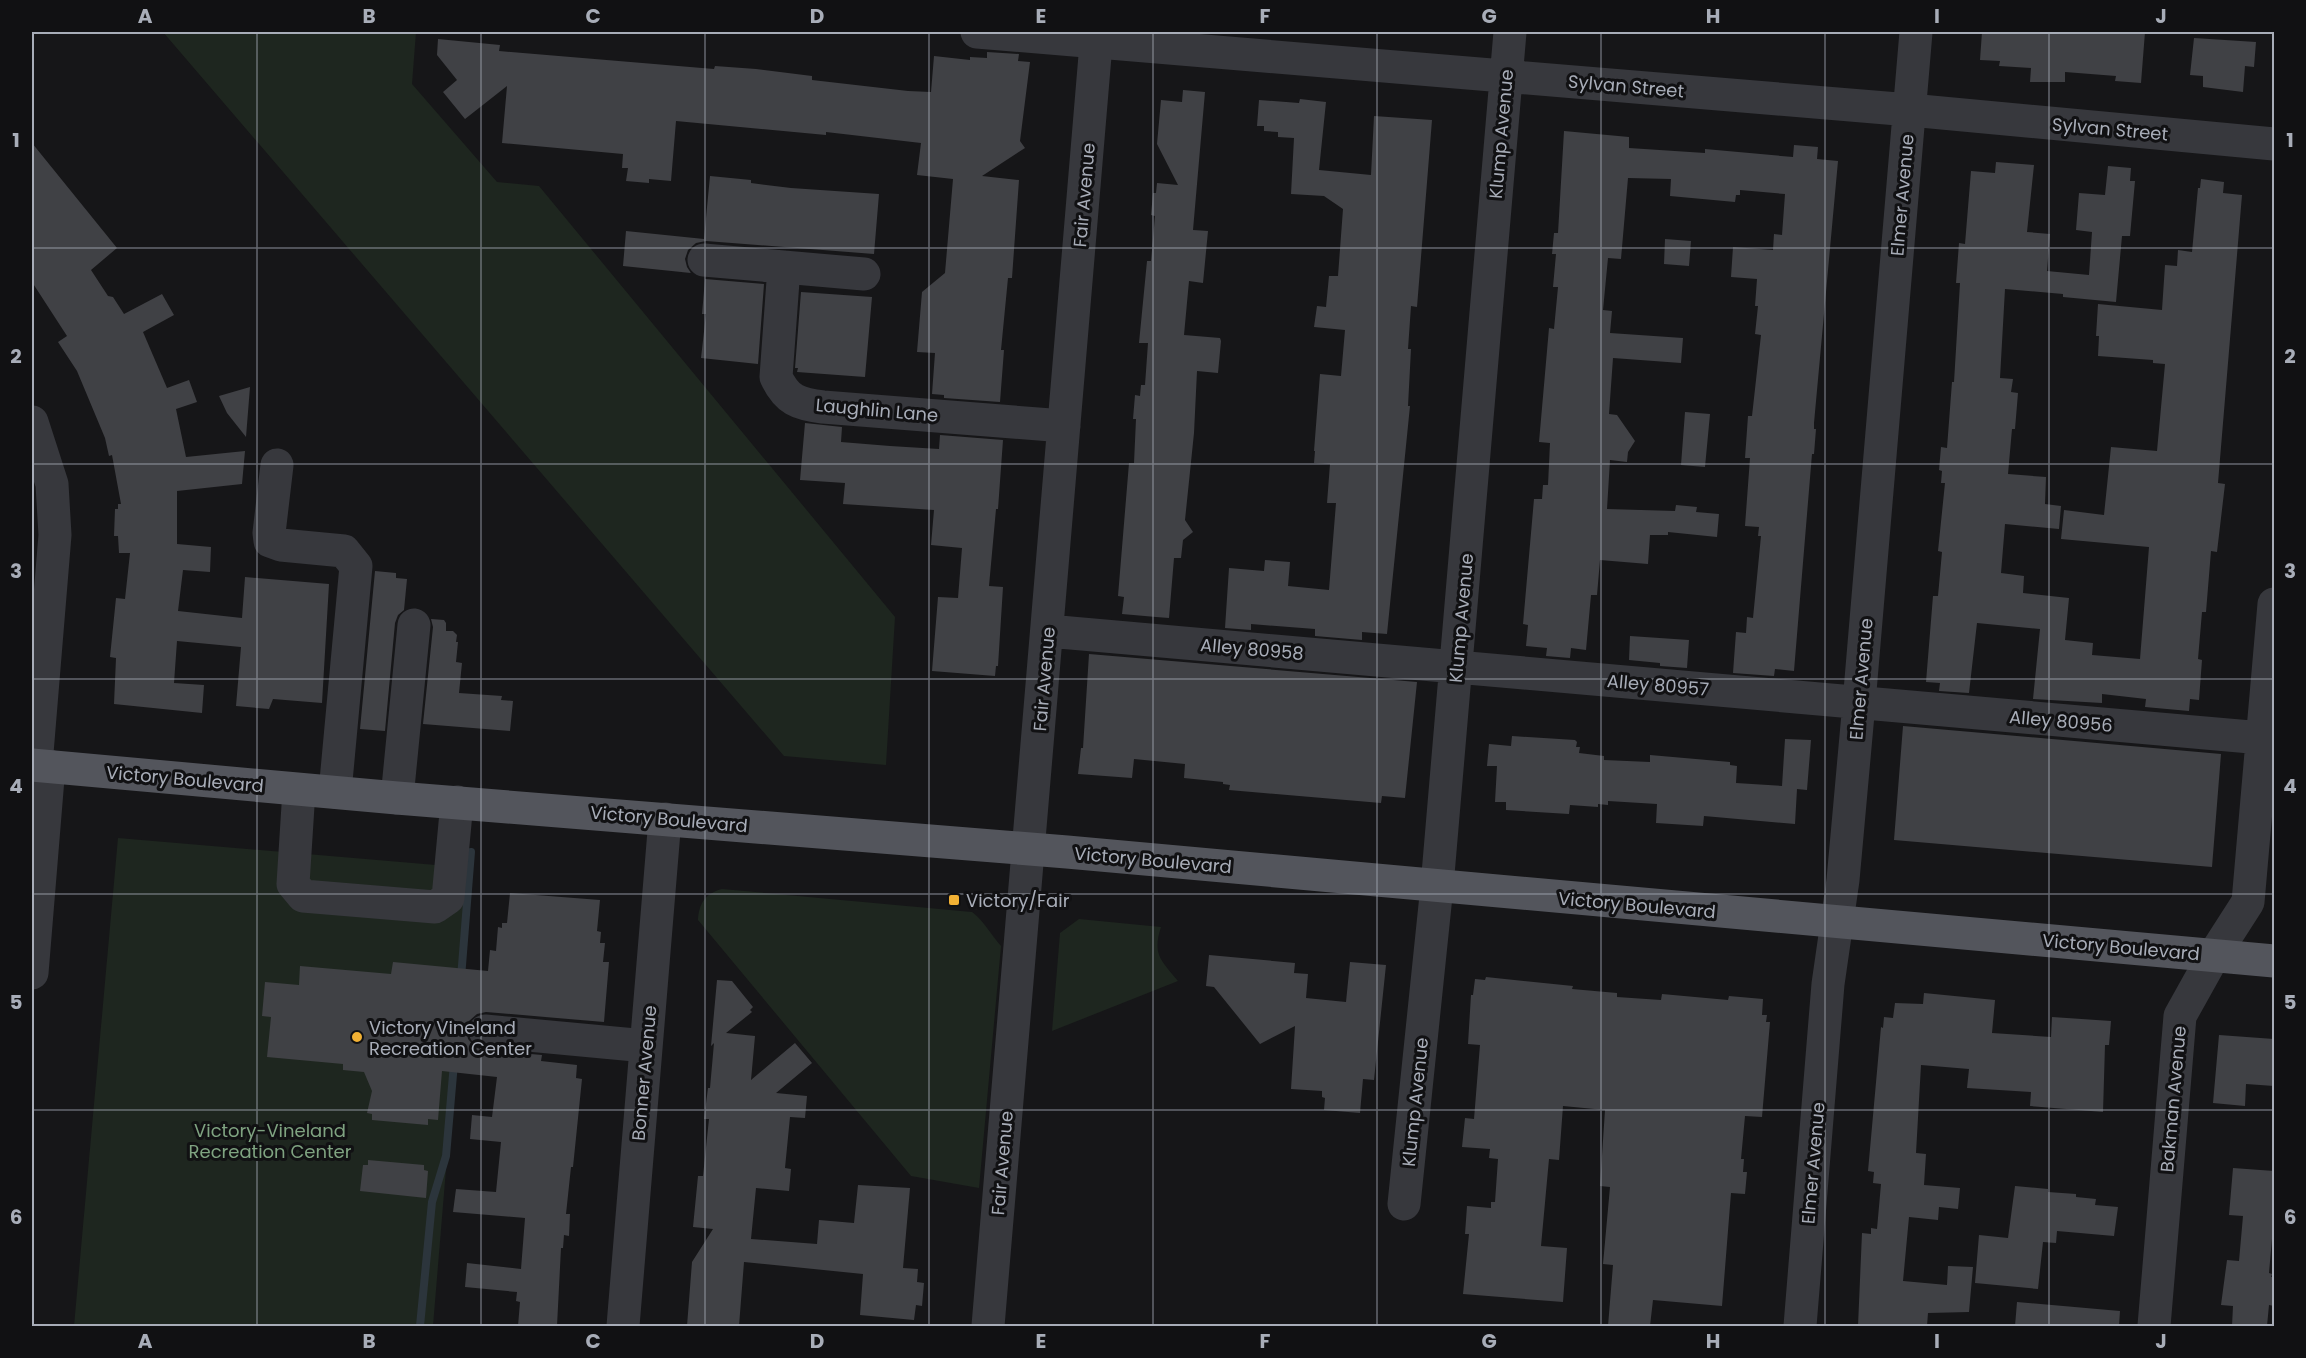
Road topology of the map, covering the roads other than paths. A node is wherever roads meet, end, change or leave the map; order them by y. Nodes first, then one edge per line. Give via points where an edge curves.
1 (977, 32) edge
2 (1510, 32) edge
3 (1916, 32) edge
4 (1097, 37) edge
5 (1506, 76) junction
6 (1910, 110) junction
7 (2274, 144) edge
8 (704, 260) dead end
9 (784, 267) junction
10 (864, 274) dead end
11 (32, 422) edge
12 (1064, 426) junction
13 (277, 465) dead end
14 (2274, 604) edge
15 (414, 625) dead end
16 (1048, 631) junction
17 (1457, 667) junction
18 (2271, 670) edge
19 (1859, 703) junction
20 (2262, 738) junction
21 (39, 765) edge
22 (299, 790) junction
23 (335, 792) junction
24 (397, 798) junction
25 (457, 802) junction
26 (665, 819) junction
27 (1030, 849) junction
28 (35, 879) edge
29 (1437, 886) junction
30 (1835, 923) junction
31 (2214, 955) junction
32 (2274, 961) edge
33 (32, 974) edge
34 (485, 1031) dead end
35 (646, 1046) junction
36 (1404, 1203) dead end
37 (623, 1326) edge
38 (988, 1326) edge
39 (1800, 1326) edge
40 (2154, 1326) edge

1 - 4 street, Sylvan Street
2 - 5 street, Klump Avenue
3 - 6 street, Elmer Avenue
4 - 5 street, Sylvan Street
4 - 12 street, Fair Avenue
5 - 6 street, Sylvan Street
5 - 17 street, Klump Avenue
6 - 7 street, Sylvan Street
6 - 19 street, Elmer Avenue
8 - 9 street
9 - 10 street
9 - 12 street, Laughlin Lane via 776,377 782,391 794,400 822,407
11 - 21 street via 52,484 55,535
12 - 16 street, Fair Avenue
13 - 23 street via 270,541 344,551 356,566
14 - 18 street, Bakman Avenue
15 - 24 street
16 - 17 street, Alley 80958
16 - 27 street, Fair Avenue
17 - 19 street, Alley 80957
17 - 29 street, Klump Avenue
18 - 20 street, Bakman Avenue
19 - 20 street, Alley 80956
19 - 30 street, Elmer Avenue via 1843,880
20 - 31 street, Bakman Avenue via 2248,902
21 - 22 main road, Victory Boulevard
21 - 28 street
22 - 23 main road, Victory Boulevard
22 - 25 street via 293,884 303,896 435,907 448,898
23 - 24 main road, Victory Boulevard
24 - 25 main road, Victory Boulevard
25 - 26 main road, Victory Boulevard
26 - 27 main road, Victory Boulevard
26 - 35 street, Bonner Avenue
27 - 29 main road, Victory Boulevard
27 - 38 street, Fair Avenue
28 - 33 street
29 - 30 main road, Victory Boulevard
29 - 36 street, Klump Avenue
30 - 31 main road, Victory Boulevard
30 - 39 street, Elmer Avenue
31 - 32 main road, Victory Boulevard
31 - 40 street, Bakman Avenue via 2180,1016
34 - 35 street
35 - 37 street, Bonner Avenue

